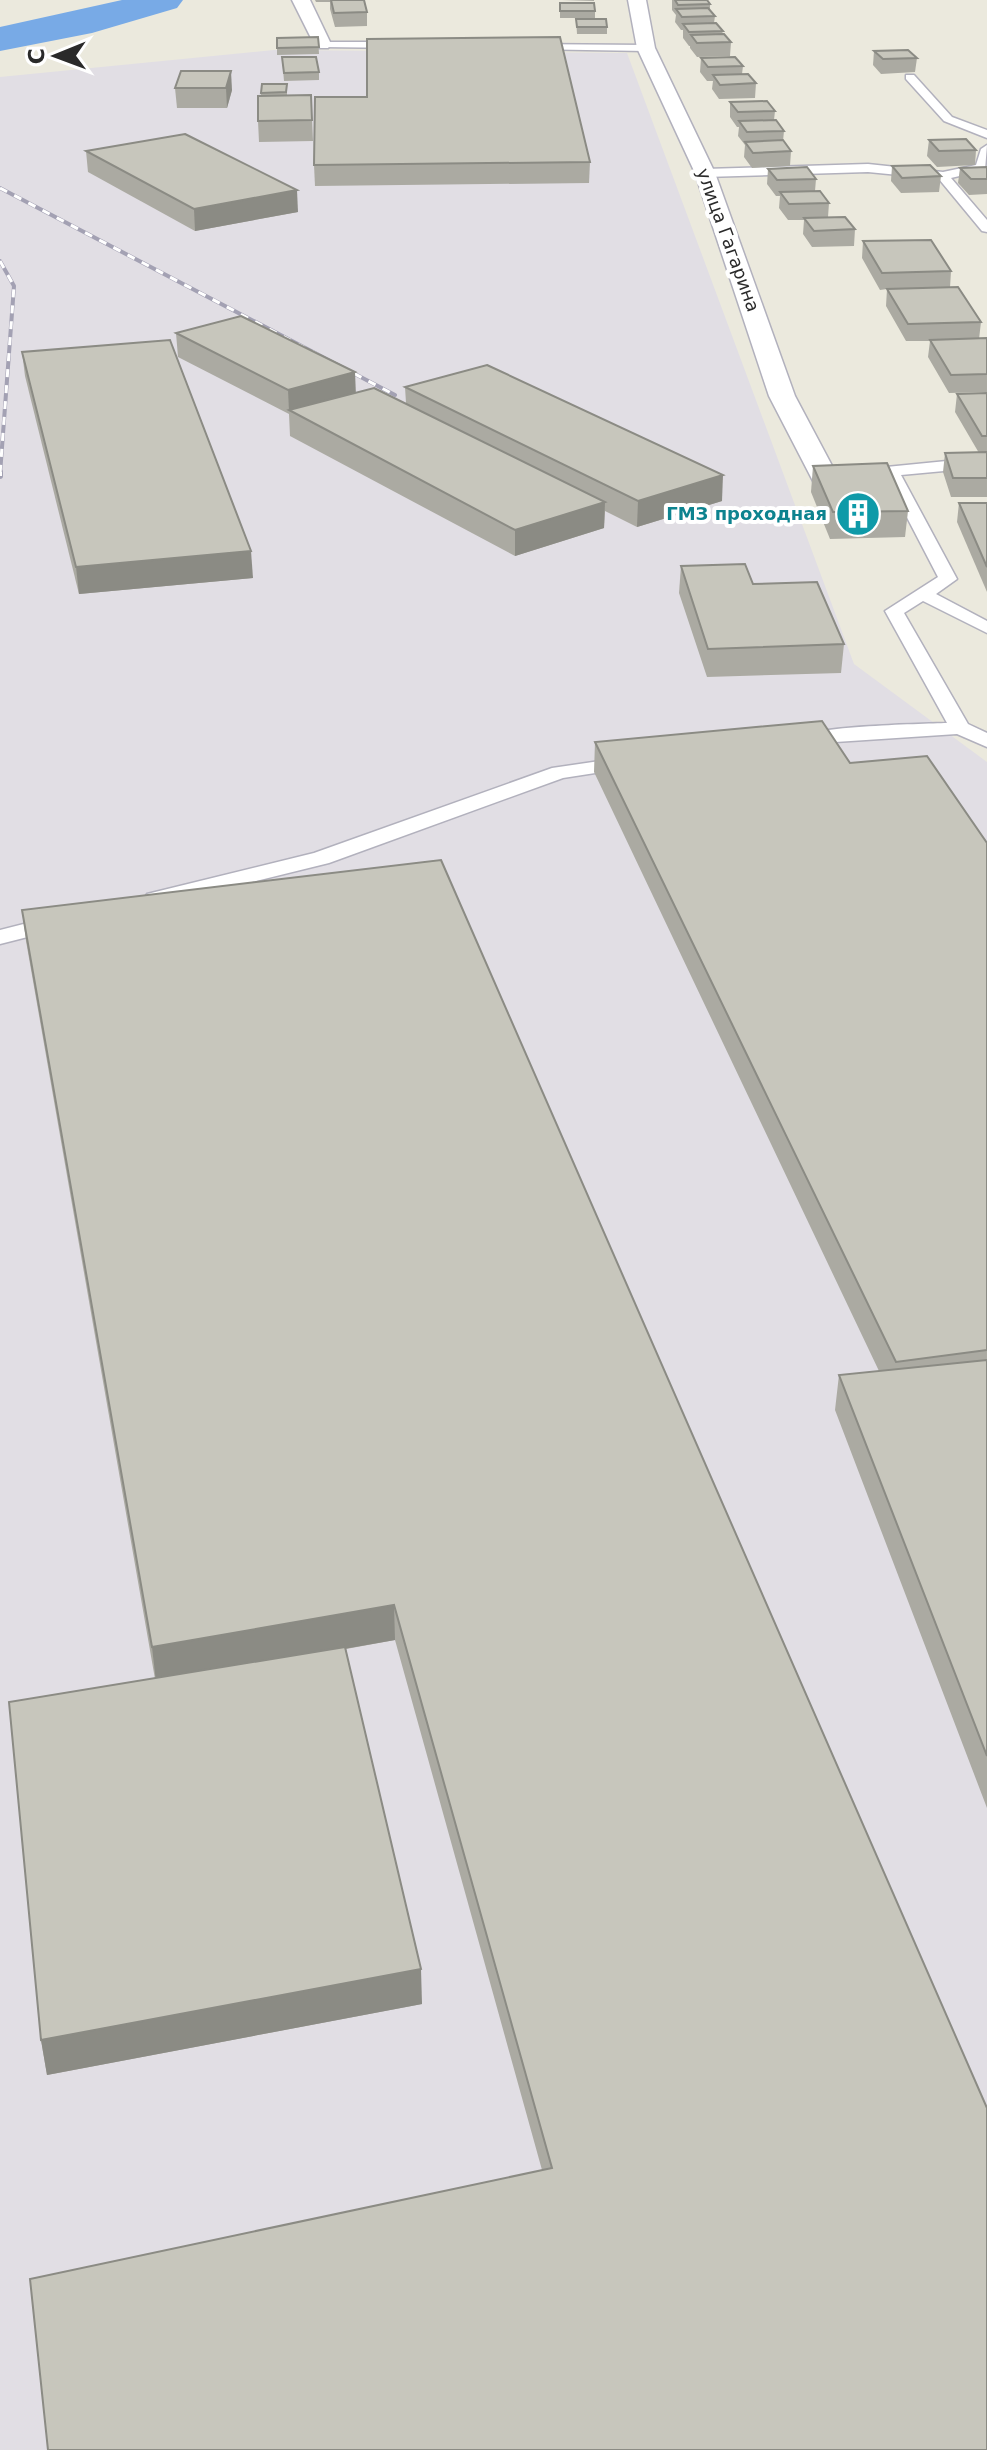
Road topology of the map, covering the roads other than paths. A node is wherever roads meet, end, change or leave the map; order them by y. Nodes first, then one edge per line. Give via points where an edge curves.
1 (301, 0) edge
2 (637, 0) edge
3 (322, 44) joint
4 (415, 45) edge
5 (507, 46) edge
6 (646, 48) junction
7 (910, 77) edge
8 (987, 134) edge
9 (987, 149) edge
10 (705, 173) junction
11 (943, 176) junction
12 (987, 228) edge
13 (987, 462) edge
14 (891, 471) junction
15 (864, 474) edge
16 (831, 477) edge
17 (923, 594) junction
18 (987, 628) edge
19 (960, 728) junction
20 (987, 741) edge
21 (779, 743) edge
22 (653, 760) edge
23 (137, 903) edge
24 (76, 918) edge
25 (0, 937) edge

1 - 3 street
2 - 6 street, улица Гагарина
3 - 4 lane
5 - 6 lane
6 - 10 street, улица Гагарина
7 - 8 lane via 948,119
9 - 11 lane via 981,167
10 - 11 lane via 868,168
10 - 16 street, улица Гагарина via 782,396
11 - 12 lane
13 - 14 lane
14 - 15 lane
14 - 17 lane via 948,579
17 - 18 lane
17 - 19 lane via 894,611
19 - 20 lane
19 - 21 lane
22 - 23 lane via 559,772 321,858
24 - 25 lane

